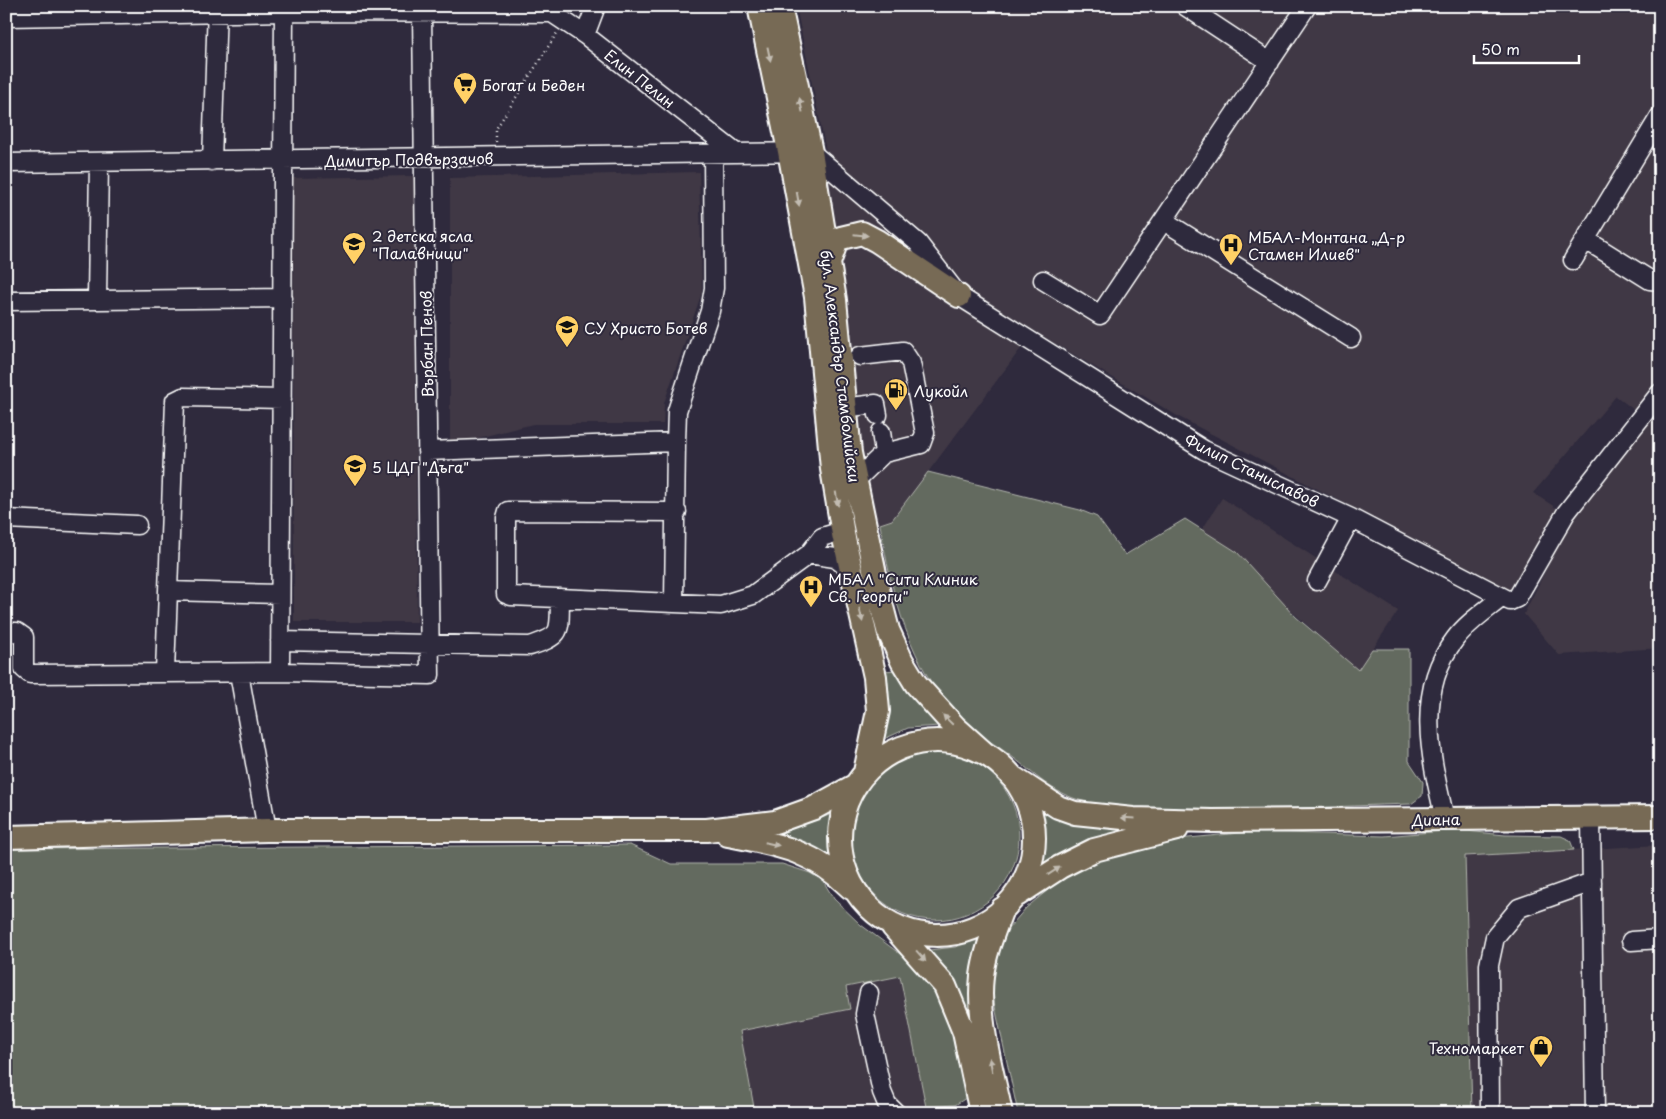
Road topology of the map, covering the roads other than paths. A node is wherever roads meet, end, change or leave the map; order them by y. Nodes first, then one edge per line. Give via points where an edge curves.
1 (596, 6) edge
2 (759, 6) edge
3 (780, 6) edge
4 (1185, 6) edge
5 (1307, 6) edge
6 (217, 10) edge
7 (284, 12) junction
8 (422, 13) junction
9 (553, 13) edge
10 (6, 17) edge
11 (585, 36) junction
12 (1270, 62) junction
13 (1660, 116) edge
14 (800, 152) junction
15 (713, 153) junction
16 (736, 153) junction
17 (424, 158) junction
18 (283, 160) junction
19 (212, 161) junction
20 (98, 162) junction
21 (6, 163) edge
22 (1164, 222) junction
23 (1586, 240) junction
24 (1572, 260) dead end
25 (829, 262) junction
26 (1043, 280) dead end
27 (1660, 280) edge
28 (959, 296) junction
29 (282, 298) junction
30 (97, 299) junction
31 (6, 300) edge
32 (1351, 338) dead end
33 (860, 356) dead end
34 (1660, 393) edge
35 (282, 399) junction
36 (833, 409) junction
37 (676, 442) junction
38 (427, 451) junction
39 (884, 453) junction
40 (855, 481) junction
41 (677, 512) junction
42 (1351, 518) junction
43 (6, 519) edge
44 (137, 525) dead end
45 (843, 534) junction
46 (809, 554) junction
47 (851, 570) junction
48 (1316, 581) dead end
49 (168, 591) junction
50 (280, 594) junction
51 (560, 598) junction
52 (1501, 598) junction
53 (674, 603) junction
54 (880, 603) junction
55 (6, 632) edge
56 (280, 641) junction
57 (430, 644) junction
58 (165, 672) junction
59 (280, 672) junction
60 (239, 673) junction
61 (984, 753) junction
62 (1011, 776) junction
63 (861, 779) junction
64 (1660, 817) edge
65 (1591, 818) junction
66 (1445, 819) junction
67 (1212, 821) junction
68 (267, 830) junction
69 (707, 830) junction
70 (6, 837) edge
71 (1592, 882) junction
72 (862, 899) junction
73 (1008, 903) junction
74 (887, 921) junction
75 (1660, 939) edge
76 (1631, 941) dead end
77 (868, 993) dead end
78 (982, 1112) edge
79 (896, 1113) edge
80 (1490, 1113) edge
81 (1595, 1113) edge

1 - 11 street
2 -> 14 main road, бул. Александър Стамболийски
14 -> 3 main road, бул. Александър Стамболийски
4 - 12 street
5 - 12 street
6 - 7 street
6 - 10 street
6 - 19 street
7 - 8 street
7 - 18 street
8 - 9 street
8 - 17 street, Върбан Пенов
9 - 11 street, Елин Пелин
11 - 16 street, Елин Пелин
12 - 22 street
13 - 23 street
14 - 16 street, Димитър Подвързачов
14 - 25 main road, бул. Александър Стамболийски
14 - 28 street, Филип Станиславов via 918,243
14 -> 36 main road, бул. Александър Стамболийски via 822,364
15 - 16 street, Димитър Подвързачов
15 - 17 street, Димитър Подвързачов
15 - 37 street via 714,288 710,311 677,411
17 - 18 street, Димитър Подвързачов
17 - 38 street, Върбан Пенов
18 - 19 street, Димитър Подвързачов
18 - 29 street
19 - 20 street, Димитър Подвързачов
20 - 21 street, Димитър Подвързачов
20 - 30 street
22 - 26 street via 1100,315
22 - 32 street
23 - 24 street
23 - 27 street via 1650,280
25 -> 28 main road via 836,242 862,233
25 - 36 main road, бул. Александър Стамболийски via 836,300
28 - 42 street, Филип Станиславов via 1204,450
29 - 30 street
29 - 35 street
30 - 31 street
33 - 39 street via 903,351 911,363 925,433 921,444
34 - 52 street via 1566,513 1517,598 1510,602
35 - 49 street via 183,397 176,401
35 - 50 street
36 - 39 street via 876,404
36 - 40 main road, бул. Александър Стамболийски
36 -> 45 main road, бул. Александър Стамболийски via 832,469
37 - 38 street
37 - 41 street
38 - 57 street, Върбан Пенов
39 - 40 street
40 - 54 main road, бул. Александър Стамболийски
41 - 51 street via 508,511 506,595
41 - 53 street
42 - 48 street
42 - 52 street, Филип Станиславов
43 - 44 street
45 - 46 street via 822,537
45 - 47 main road, бул. Александър Стамболийски
45 - 54 main road via 858,552
46 - 47 street via 835,558
46 - 53 street via 752,595 721,605
47 -> 63 main road, бул. Александър Стамболийски via 877,694 876,730
49 - 50 street
49 - 58 street
50 - 56 street
51 - 53 street
51 - 57 street via 559,626 556,635 550,639 530,646
52 - 66 street via 1455,638 1442,657 1433,681 1429,743
61 -> 54 main road, бул. Александър Стамболийски via 916,684 902,661
55 - 58 street via 17,632 24,638 24,669 27,673
56 - 57 street
56 - 59 street
57 - 59 street, Върбан Пенов via 430,675
58 - 60 street
59 - 60 street
60 - 68 street
61 - 62 main road, бул. Александър Стамболийски
61 - 63 main road via 947,741 921,742 896,749
67 -> 62 main road via 1133,819 1076,813 1046,800
62 - 73 main road via 1025,798 1034,836 1028,869
63 - 69 main road via 814,808 775,822
63 - 72 main road, бул. Александър Стамболийски via 845,807 840,843 849,878
64 - 65 main road, Диана
65 - 66 main road, Диана
65 - 71 street
66 - 67 main road, Диана
73 -> 67 main road via 1060,867 1094,850
68 - 69 main road
68 - 70 main road
69 -> 72 main road via 788,848 816,860 833,870
71 - 80 street via 1519,908 1495,937 1489,965
71 - 81 street
72 - 74 main road
73 - 74 main road via 974,927 947,934 918,933
78 -> 73 main road via 985,1030 981,988 985,958
74 -> 78 main road via 945,986 964,1032
75 - 76 street
77 - 79 street via 865,1014 882,1092

